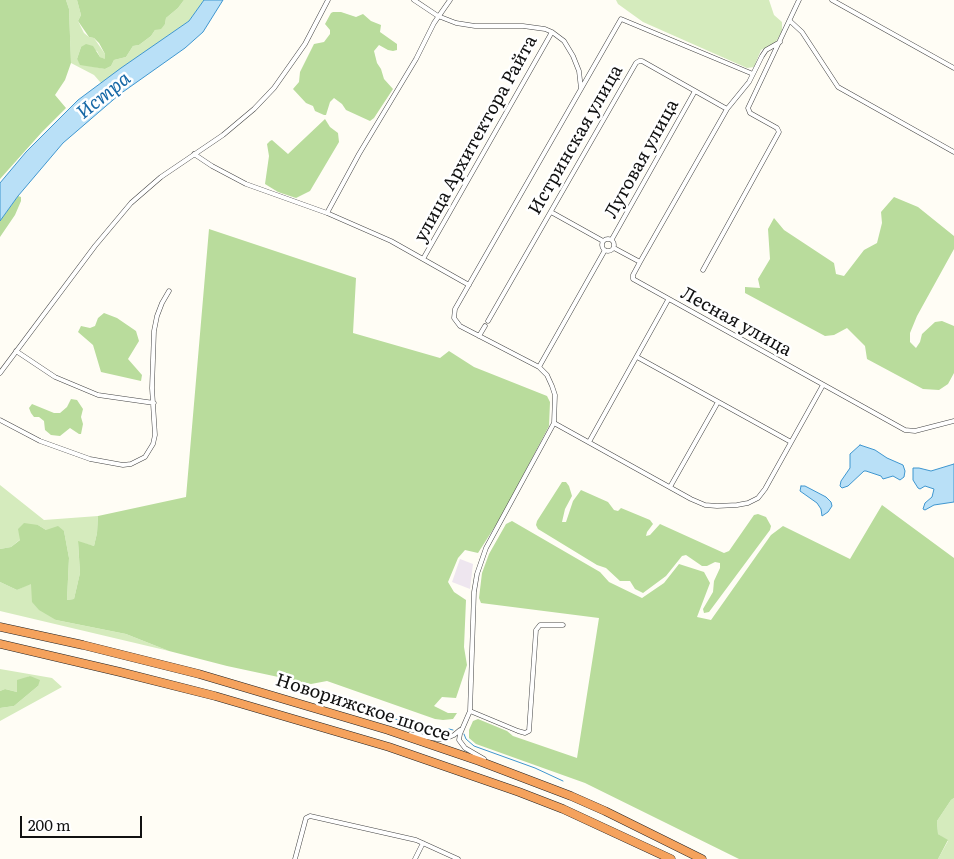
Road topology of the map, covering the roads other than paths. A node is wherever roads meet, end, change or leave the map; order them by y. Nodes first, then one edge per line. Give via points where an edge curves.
1 (328, 0) edge
2 (414, 0) edge
3 (450, 0) edge
4 (799, 0) edge
5 (832, 0) edge
6 (438, 16) junction
7 (790, 21) junction
8 (552, 32) junction
9 (780, 42) junction
10 (954, 68) edge
11 (753, 74) junction
12 (581, 89) junction
13 (695, 91) junction
14 (727, 109) junction
15 (954, 152) edge
16 (194, 154) junction
17 (551, 212) junction
18 (327, 214) junction
19 (612, 239) junction
20 (603, 241) junction
21 (614, 248) junction
22 (605, 250) junction
23 (423, 259) junction
24 (640, 262) junction
25 (703, 270) dead end
26 (469, 285) junction
27 (169, 291) dead end
28 (668, 300) junction
29 (488, 322) dead end
30 (485, 326) dead end
31 (479, 336) junction
32 (16, 351) junction
33 (637, 356) junction
34 (539, 367) junction
35 (0, 373) edge
36 (823, 385) junction
37 (718, 402) junction
38 (154, 403) junction
39 (0, 420) edge
40 (954, 421) edge
41 (554, 424) junction
42 (589, 442) junction
43 (791, 442) junction
44 (670, 487) junction
45 (563, 625) dead end
46 (0, 626) edge
47 (0, 644) edge
48 (470, 711) junction
49 (462, 728) junction
50 (388, 730) junction
51 (513, 773) junction
52 (423, 843) junction
53 (295, 859) edge
54 (415, 859) edge
55 (458, 859) edge
56 (671, 859) edge
57 (702, 859) edge

1 - 16 street via 305,44 274,88 223,135
2 - 6 street
3 - 6 street
4 - 7 street
5 - 10 street
6 - 8 street via 475,26 523,26
6 - 18 street
7 - 9 street
7 - 15 street via 802,32 838,88
8 - 12 street via 564,41 573,56
8 - 23 street, улица Архитектора Райта
9 - 11 street via 766,50
9 - 25 street via 748,111 779,132
11 - 12 street via 621,19
11 - 14 street
12 - 26 street
13 - 14 street, Истринская улица
13 - 17 street, Истринская улица via 639,61
13 - 19 street, Луговая улица
14 - 24 street
16 - 18 street via 246,184
16 - 32 street via 142,192 112,224
17 - 20 street
17 - 29 street, Истринская улица
18 - 23 street via 382,237
19 - 20 street, Луговая улица
19 - 21 street, Луговая улица
20 - 22 street, Луговая улица
21 - 22 street, Луговая улица
21 - 24 street
22 - 34 street
23 - 26 street
24 - 28 street, Лесная улица via 633,279
26 - 31 street via 455,309 454,318 460,326
27 - 38 street via 159,310 154,331
28 - 33 street
28 - 36 street, Лесная улица
30 - 31 street
31 - 34 street
32 - 35 street
32 - 38 street via 55,377 98,395
33 - 37 street
33 - 42 street
34 - 41 street via 547,375 555,395
36 - 40 street, Лесная улица via 905,430 915,432
36 - 43 street
37 - 43 street
37 - 44 street
38 - 39 street via 153,444 145,457 131,464 110,463 64,450 36,440
41 - 42 street
41 - 48 street via 481,560 474,592
42 - 44 street
43 - 44 street via 765,489 748,503 705,505
45 - 48 street via 540,624 536,630 529,731 518,731
46 - 50 highway, Новорижское шоссе via 199,674
47 - 56 highway, Новорижское шоссе via 190,689 389,747 562,809
48 - 49 street
49 - 50 street via 449,738 438,739
49 - 51 street via 459,740 465,748
50 - 51 highway, Новорижское шоссе
51 - 57 highway, Новорижское шоссе via 605,811
52 - 53 street via 308,816
52 - 54 street
52 - 55 street

